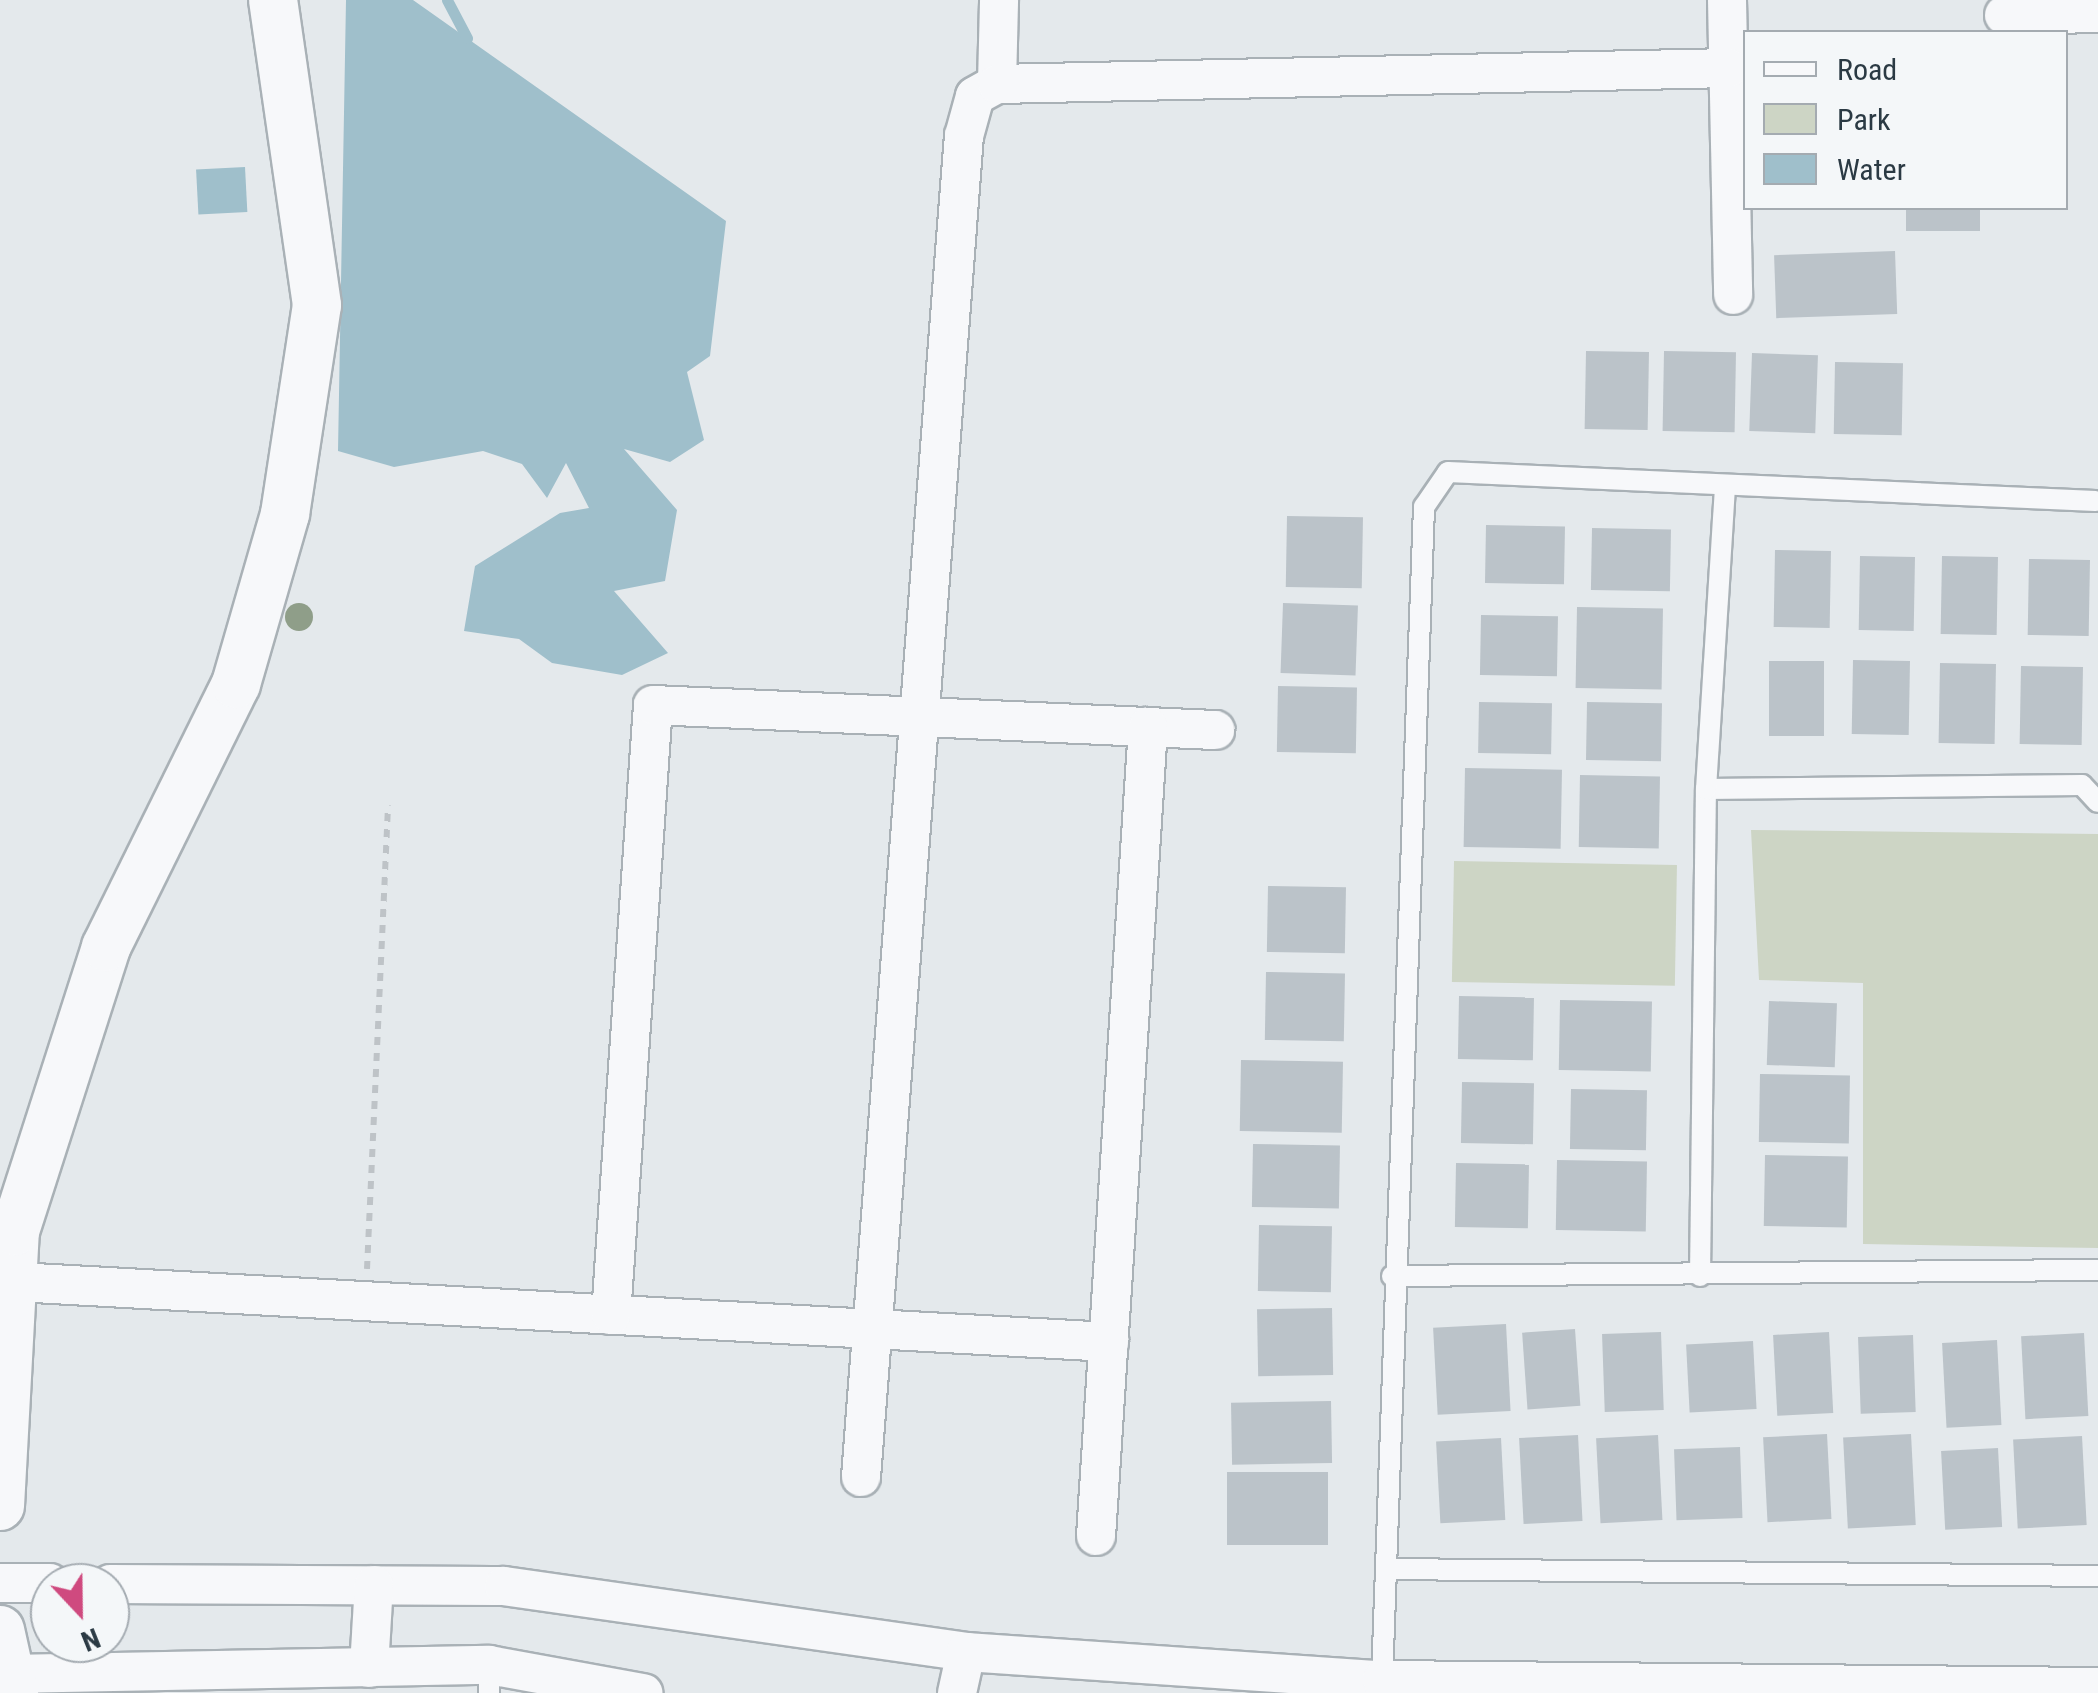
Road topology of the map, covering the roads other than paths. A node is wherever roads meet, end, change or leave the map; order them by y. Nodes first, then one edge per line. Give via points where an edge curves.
1 (273, 0) edge
2 (999, 0) edge
3 (1728, 0) edge
4 (2098, 13) edge
5 (2004, 16) edge
6 (1729, 68) junction
7 (997, 84) junction
8 (1733, 296) dead end
9 (1725, 487) junction
10 (2096, 501) edge
11 (916, 717) junction
12 (1148, 727) junction
13 (1215, 730) dead end
14 (1706, 790) junction
15 (2098, 802) edge
16 (2098, 1270) edge
17 (1392, 1276) junction
18 (1700, 1276) junction
19 (16, 1282) junction
20 (611, 1314) junction
21 (872, 1329) junction
22 (1109, 1342) junction
23 (861, 1477) dead end
24 (0, 1506) edge
25 (1096, 1536) dead end
26 (1386, 1570) junction
27 (2098, 1576) edge
28 (0, 1583) edge
29 (30, 1583) edge
30 (130, 1584) edge
31 (374, 1584) junction
32 (966, 1652) junction
33 (8, 1666) edge
34 (369, 1668) junction
35 (489, 1679) edge
36 (1382, 1680) junction
37 (2098, 1687) edge
38 (643, 1693) edge
39 (957, 1693) edge

1 - 19 street via 317,305 285,514 236,684 106,947 15,1230
2 - 7 street
3 - 6 street
4 - 5 street
6 - 7 street
6 - 8 street
7 - 11 street via 975,96 964,136
9 - 10 lane
9 - 14 lane
9 - 17 lane via 1448,472 1424,507
11 - 12 street
11 - 20 street via 653,705
11 - 21 street
12 - 13 street
12 - 22 street
14 - 15 lane via 2082,785
14 - 18 lane
16 - 18 lane
17 - 18 lane
17 - 26 lane
19 - 20 street
19 - 24 street
20 - 21 street
21 - 22 street
21 - 23 street
22 - 25 street
26 - 27 lane
26 - 36 lane
28 - 29 street
30 - 31 street
31 - 32 street via 504,1586
31 - 34 street
32 - 36 street
32 - 39 street
33 - 34 street
34 - 35 street
35 - 38 street
36 - 37 street

